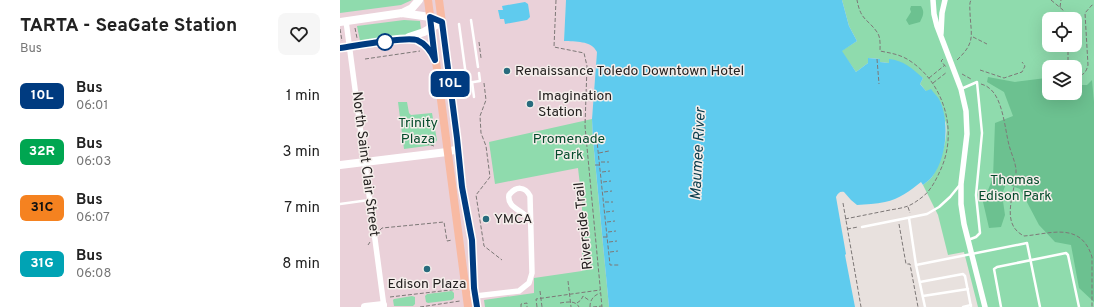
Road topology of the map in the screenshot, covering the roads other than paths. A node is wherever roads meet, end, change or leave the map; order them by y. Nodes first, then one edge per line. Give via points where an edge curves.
1 (419, 0) edge
2 (428, 0) edge
3 (439, 0) edge
4 (933, 0) edge
5 (936, 0) edge
6 (944, 1) edge
7 (402, 13) junction
8 (430, 17) junction
9 (471, 20) dead end
10 (343, 21) edge
11 (442, 22) junction
12 (459, 24) dead end
13 (431, 28) junction
14 (942, 36) junction
15 (402, 39) junction
16 (341, 45) edge
17 (350, 46) junction
18 (435, 60) junction
19 (478, 67) dead end
20 (479, 73) dead end
21 (472, 82) junction
22 (961, 89) junction
23 (474, 97) dead end
24 (458, 149) junction
25 (447, 152) junction
26 (365, 162) junction
27 (340, 166) edge
28 (961, 184) junction
29 (370, 200) junction
30 (340, 204) edge
31 (467, 215) junction
32 (456, 218) junction
33 (910, 218) junction
34 (531, 223) junction
35 (862, 227) road end
36 (968, 240) junction
37 (972, 254) junction
38 (1031, 260) junction
39 (473, 263) junction
40 (462, 264) junction
41 (916, 265) junction
42 (920, 282) junction
43 (968, 289) junction
44 (923, 296) junction
45 (468, 298) junction
46 (384, 306) edge
47 (971, 306) edge
48 (365, 307) edge
49 (468, 307) edge
50 (477, 307) edge
51 (925, 307) edge
52 (962, 307) edge
53 (985, 307) edge
54 (1001, 307) edge
55 (1040, 307) edge
56 (1079, 307) edge

1 - 7 street via 412,8
2 - 8 main road
3 - 11 main road
4 - 14 street via 934,14
5 - 6 street
6 - 14 street
7 - 8 street
7 - 10 street
8 - 11 street
8 - 13 main road
9 - 19 lane
10 - 17 street, North Saint Clair Street
11 - 13 street
11 - 24 main road
12 - 21 lane via 467,83
13 - 15 street
13 - 18 main road
14 - 22 street
15 - 17 street
15 - 18 street via 422,43 431,51
16 - 17 street
17 - 26 street, North Saint Clair Street
18 - 25 main road
20 - 21 lane via 480,81
21 - 23 lane
22 - 28 street via 968,124
22 - 36 lane via 977,82 982,133 976,195 980,233
24 - 25 street
24 - 31 main road
25 - 26 street
25 - 32 main road
26 - 27 street
26 - 29 street, North Saint Clair Street
28 - 33 lane via 939,207 927,214
28 - 36 street via 961,204
29 - 30 lane
29 - 46 street, North Saint Clair Street
31 - 32 main road via 460,213
31 - 39 main road
32 - 40 main road
33 - 35 lane
33 - 41 lane
34 - 34 street via 530,196 525,189 516,189 509,195 509,202
34 - 45 street via 532,273 527,286 519,291
36 - 37 street
37 - 38 lane via 1027,243
37 - 41 lane
37 - 53 street
38 - 54 lane via 994,269
38 - 55 lane
38 - 56 lane via 1066,253
39 - 40 main road via 467,266
39 - 45 main road
40 - 45 main road
41 - 42 lane
42 - 43 lane via 963,274
42 - 44 lane
43 - 44 lane
43 - 47 lane
44 - 51 lane
45 - 49 main road
45 - 50 main road
46 - 48 street
47 - 52 lane

